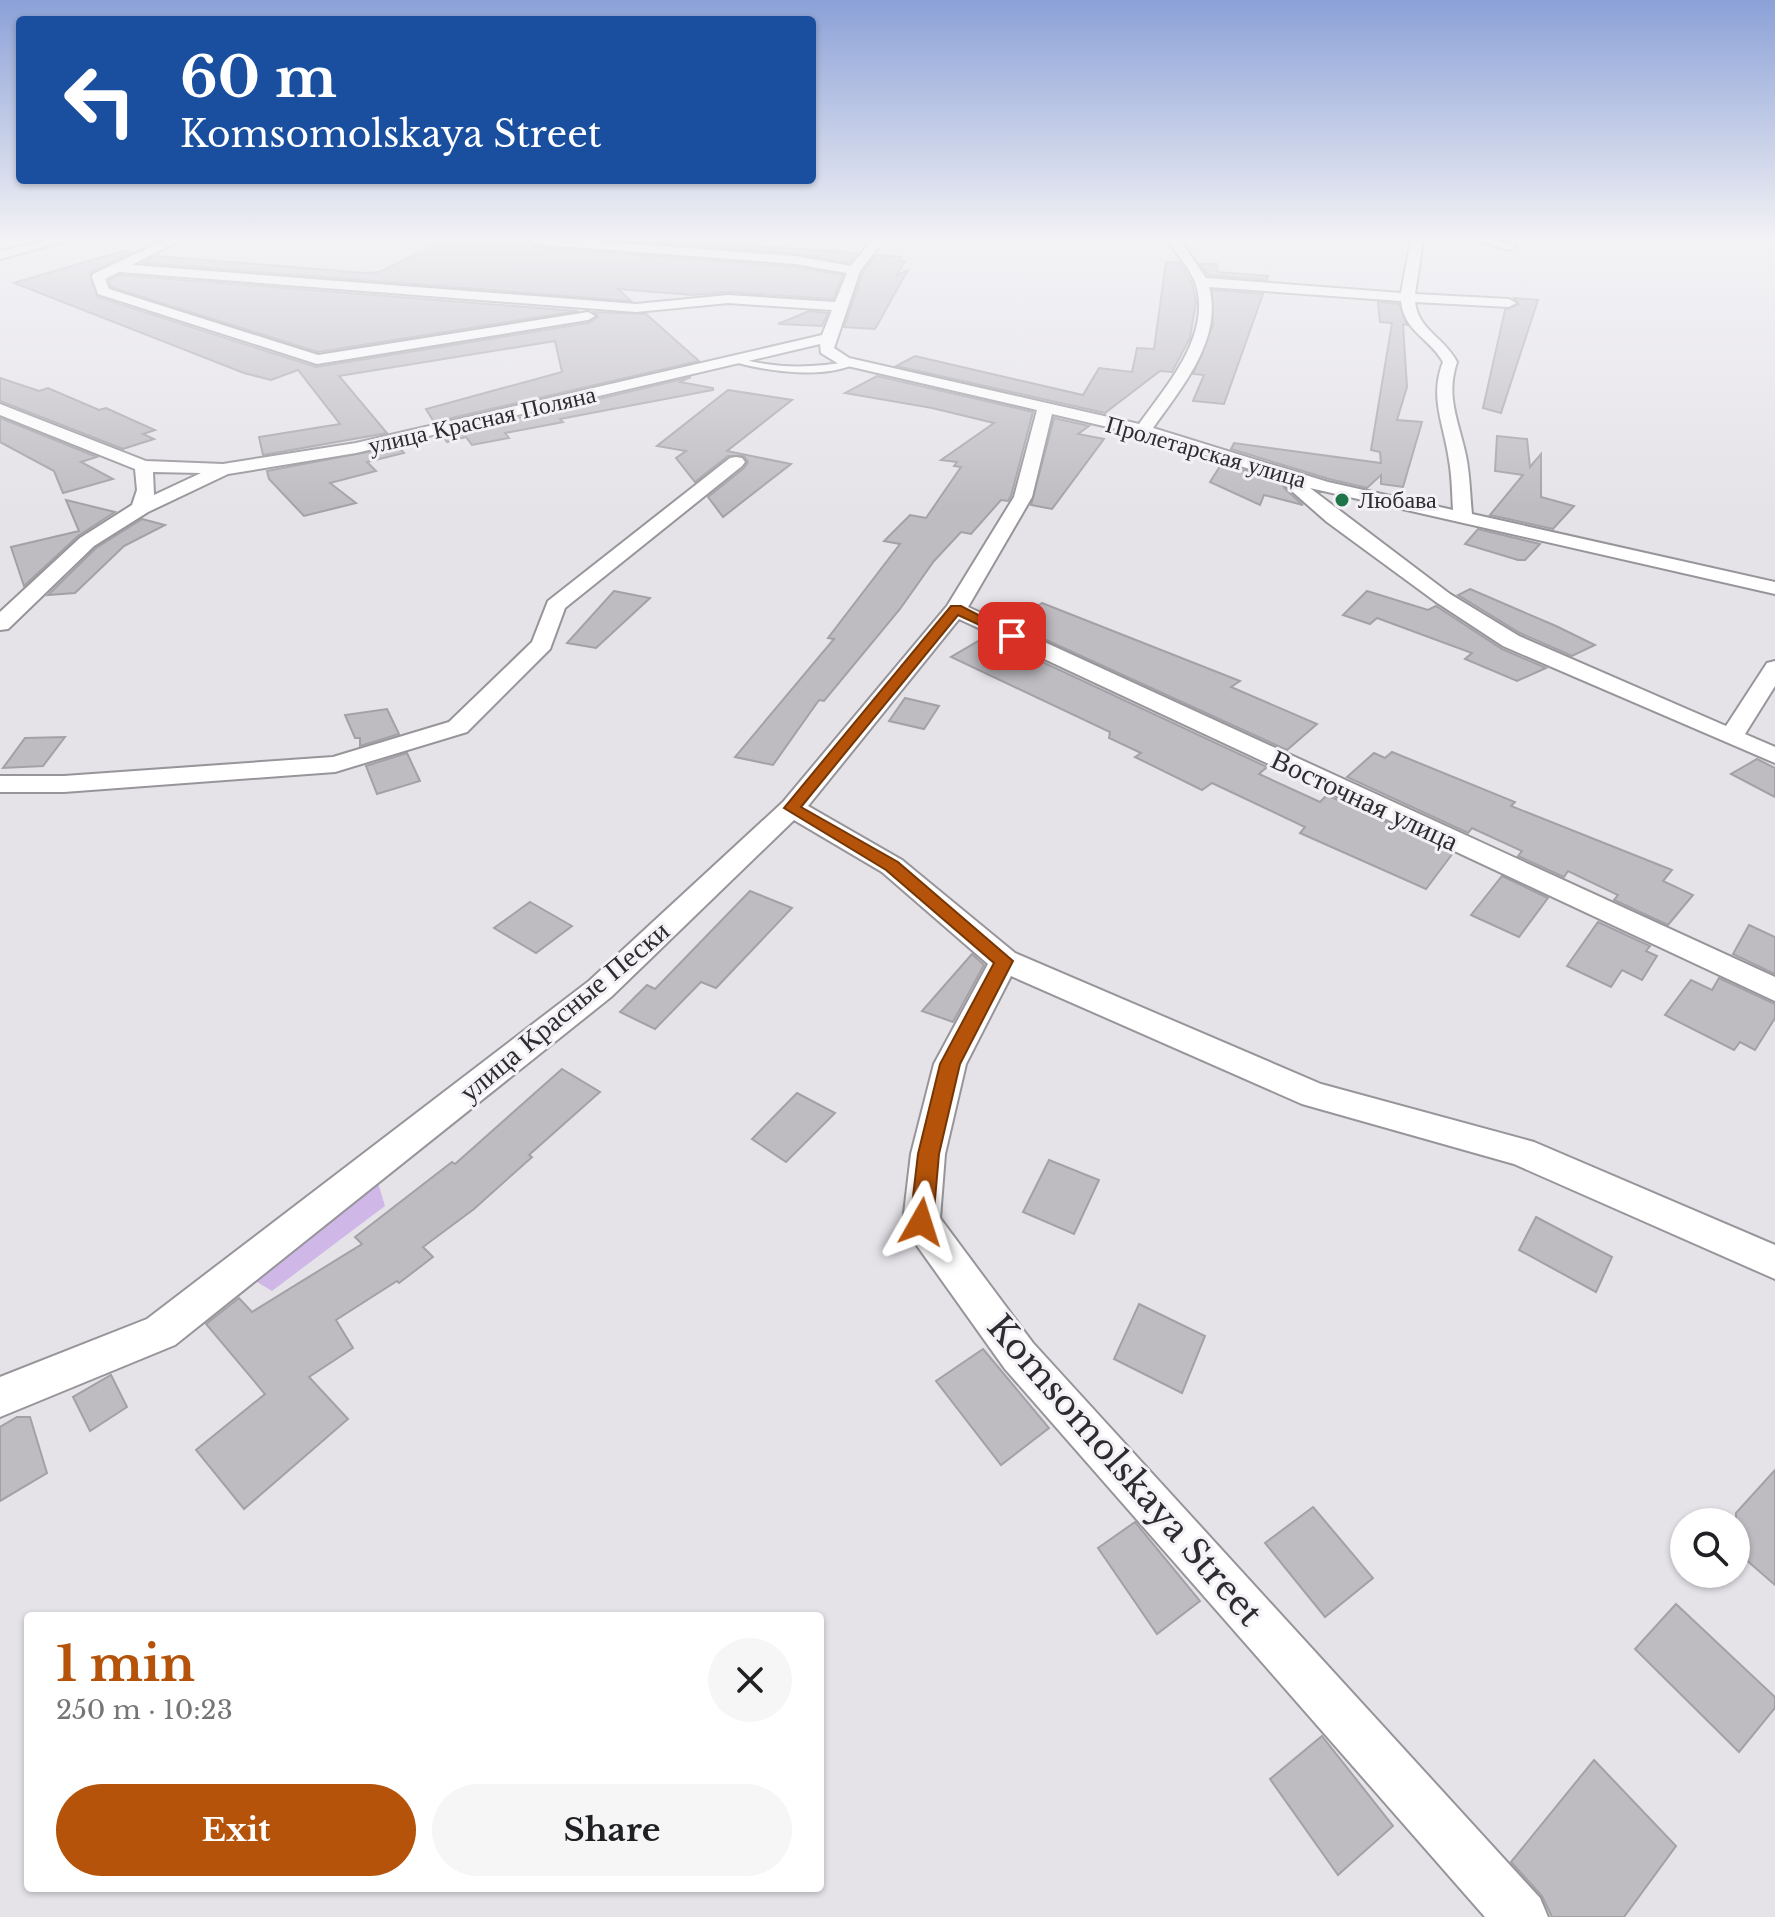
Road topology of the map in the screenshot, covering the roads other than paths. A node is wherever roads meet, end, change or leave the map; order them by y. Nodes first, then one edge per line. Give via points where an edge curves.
1 (222, 329) edge
2 (504, 329) edge
3 (832, 329) edge
4 (1202, 329) edge
5 (1420, 329) edge
6 (828, 338) junction
7 (741, 361) junction
8 (853, 363) junction
9 (0, 409) edge
10 (1045, 409) junction
11 (1143, 430) junction
12 (736, 462) dead end
13 (144, 466) junction
14 (224, 469) junction
15 (1284, 476) junction
16 (141, 508) junction
17 (1463, 515) junction
18 (1775, 588) edge
19 (956, 609) junction
20 (0, 624) edge
21 (1775, 668) edge
22 (1731, 737) junction
23 (1775, 756) edge
24 (0, 784) edge
25 (792, 808) junction
26 (1004, 961) junction
27 (1775, 990) edge
28 (1775, 1262) edge
29 (0, 1397) edge
30 (1521, 1917) edge

1 - 2 street via 317,360
3 - 6 street
4 - 11 street via 1191,362
5 - 17 street via 1444,348 1450,362 1441,382 1458,457
6 - 7 street, улица Красная Поляна
6 - 8 street, Пролетарская улица via 826,350
7 - 8 lane via 768,370 796,371
7 - 14 street, улица Красная Поляна via 356,448
8 - 10 street, Пролетарская улица
9 - 13 street
10 - 11 street, Пролетарская улица
10 - 19 street, улица Красные Пески via 1023,497
11 - 15 street, Пролетарская улица
12 - 24 street via 555,605 542,644 458,727 335,764
13 - 14 street
13 - 16 street
14 - 16 street, улица Красная Поляна
15 - 17 street, Пролетарская улица
15 - 22 street via 1443,598 1511,641
16 - 20 street, улица Красная Поляна via 87,542
17 - 18 street, Пролетарская улица
19 - 25 street, улица Красные Пески
19 - 27 street, Восточная улица
21 - 22 street
22 - 23 street
25 - 26 street via 892,866
25 - 29 street, улица Красные Пески via 600,989 161,1332
26 - 28 street via 1314,1095 1522,1152
26 - 30 street, Komsomolskaya Street via 950,1064 928,1154 921,1222 1019,1356

